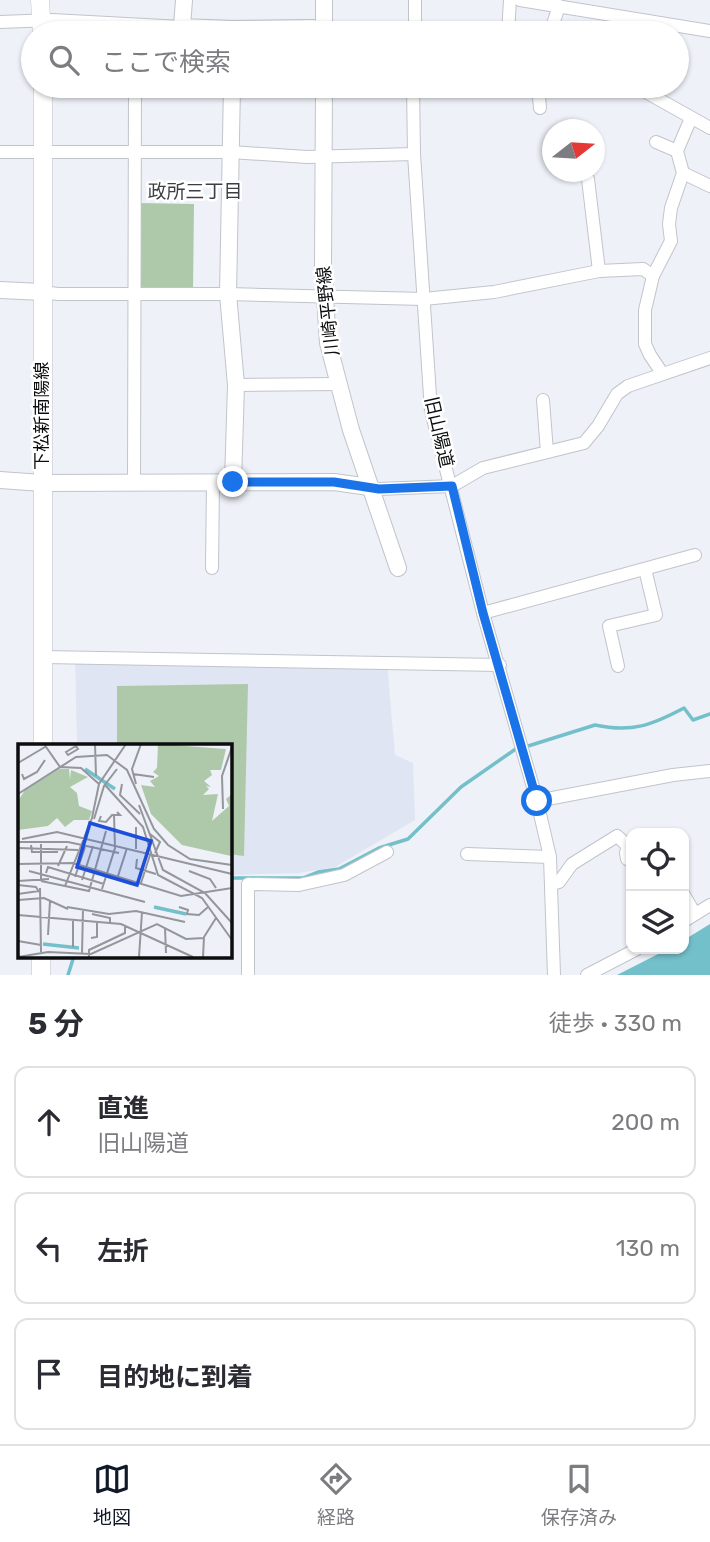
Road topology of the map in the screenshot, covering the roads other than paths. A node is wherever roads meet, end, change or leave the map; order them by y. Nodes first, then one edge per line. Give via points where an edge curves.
1 (40, 0) edge
2 (184, 0) edge
3 (324, 0) edge
4 (415, 0) edge
5 (510, 0) edge
6 (520, 0) edge
7 (559, 6) junction
8 (42, 21) edge
9 (182, 21) edge
10 (323, 21) edge
11 (415, 21) edge
12 (509, 21) edge
13 (554, 21) edge
14 (650, 21) edge
15 (0, 22) edge
16 (21, 24) edge
17 (689, 28) edge
18 (710, 31) edge
19 (43, 98) edge
20 (135, 98) edge
21 (232, 98) edge
22 (324, 98) edge
23 (413, 98) edge
24 (540, 98) edge
25 (656, 98) edge
26 (541, 108) dead end
27 (691, 118) junction
28 (710, 128) edge
29 (656, 142) dead end
30 (677, 151) junction
31 (0, 152) edge
32 (44, 152) junction
33 (231, 152) junction
34 (134, 153) junction
35 (414, 153) junction
36 (322, 157) junction
37 (683, 173) junction
38 (588, 182) edge
39 (710, 186) edge
40 (599, 271) junction
41 (653, 276) junction
42 (0, 290) edge
43 (42, 292) junction
44 (133, 294) junction
45 (228, 294) junction
46 (325, 296) junction
47 (424, 299) junction
48 (710, 358) edge
49 (662, 373) junction
50 (339, 384) junction
51 (236, 385) junction
52 (543, 400) dead end
53 (547, 452) junction
54 (0, 480) edge
55 (134, 481) junction
56 (213, 482) junction
57 (233, 482) junction
58 (42, 483) junction
59 (452, 486) junction
60 (369, 487) junction
61 (695, 555) dead end
62 (212, 568) dead end
63 (398, 568) dead end
64 (645, 569) junction
65 (483, 613) junction
66 (44, 657) junction
67 (500, 665) junction
68 (618, 666) dead end
69 (43, 744) edge
70 (710, 771) edge
71 (537, 801) junction
72 (626, 844) edge
73 (387, 852) dead end
74 (467, 854) dead end
75 (550, 858) junction
76 (552, 884) junction
77 (710, 905) edge
78 (689, 917) edge
79 (627, 954) edge
80 (248, 975) edge
81 (554, 975) edge
82 (587, 975) edge

1 - 8 main road
2 - 9 street
3 - 10 street
4 - 11 street
5 - 12 street
6 - 7 street
7 - 13 street
7 - 14 street
15 - 16 street
17 - 18 street
19 - 32 main road, 下松新南陽線
20 - 34 street
21 - 33 street
22 - 36 street, 川崎平野線
23 - 35 street, 旧山陽道
24 - 26 street
25 - 27 street
27 - 28 street
27 - 30 street
29 - 30 street
30 - 37 street
31 - 32 street
32 - 34 street
32 - 43 main road, 下松新南陽線
33 - 34 street
33 - 36 street
33 - 45 street
34 - 44 street
35 - 36 street
35 - 47 street, 旧山陽道
36 - 46 street, 川崎平野線
37 - 39 street
37 - 41 street via 671,208 671,241
38 - 40 street
40 - 41 street via 643,269
40 - 47 street via 494,292
41 - 49 street via 645,310 645,344
42 - 43 street
43 - 44 street
43 - 58 main road, 下松新南陽線
44 - 45 street
44 - 55 street
45 - 46 street
45 - 51 street
46 - 47 street
46 - 50 street, 川崎平野線 via 328,343
47 - 59 street, 旧山陽道 via 431,411
48 - 49 street
49 - 53 street via 617,394 584,443
50 - 51 street
50 - 60 street, 川崎平野線
51 - 57 street
52 - 53 street
53 - 59 street via 483,468
54 - 58 street
55 - 56 street
55 - 58 street
56 - 57 street
56 - 62 street
57 - 60 street via 334,482
58 - 66 main road, 下松新南陽線
59 - 60 street
59 - 65 street, 旧山陽道
60 - 63 street, 川崎平野線
61 - 64 street
64 - 65 street
64 - 68 street via 656,615 609,626
65 - 67 street, 旧山陽道
66 - 67 street
66 - 69 main road, 下松新南陽線
67 - 71 street, 旧山陽道
70 - 71 street
71 - 75 street, 旧山陽道
72 - 76 street via 618,836 572,864 559,882
73 - 80 street via 333,878 299,885 247,884
74 - 75 street
75 - 76 street, 旧山陽道
76 - 81 street, 旧山陽道
77 - 78 street
79 - 82 street

